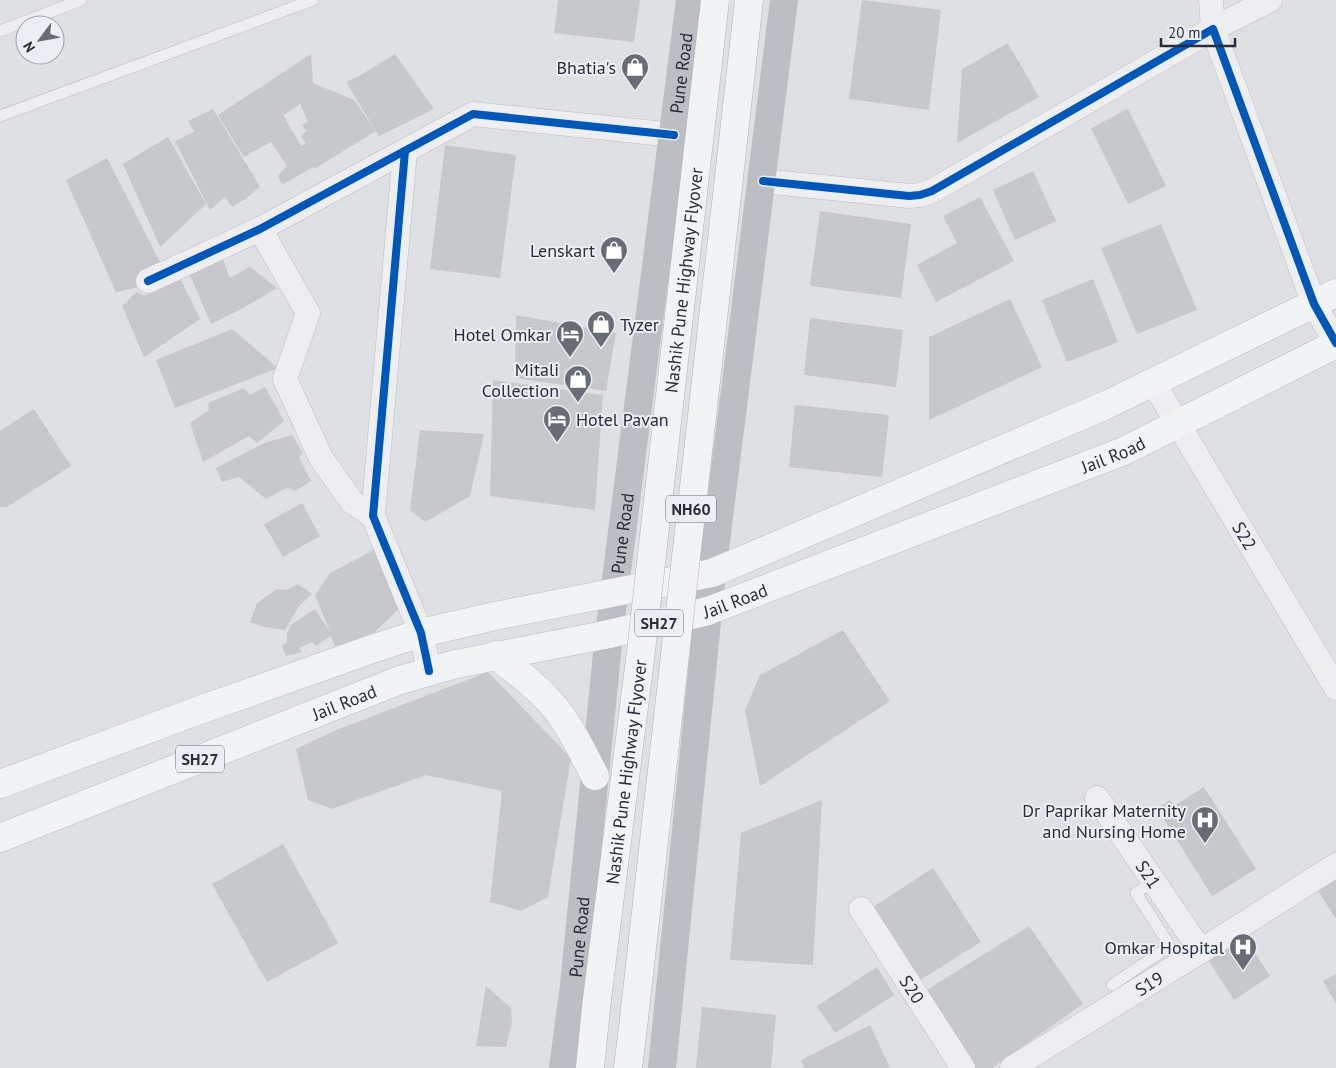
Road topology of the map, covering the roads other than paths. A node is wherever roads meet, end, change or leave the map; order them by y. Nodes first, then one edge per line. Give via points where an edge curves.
1 (81, 0) edge
2 (313, 0) edge
3 (690, 0) edge
4 (715, 0) edge
5 (749, 0) edge
6 (784, 0) edge
7 (1211, 0) edge
8 (1270, 0) edge
9 (1213, 29) junction
10 (0, 30) edge
11 (0, 116) edge
12 (674, 135) junction
13 (405, 151) junction
14 (763, 181) junction
15 (260, 229) junction
16 (148, 281) dead end
17 (1325, 298) edge
18 (1336, 344) edge
19 (1152, 382) junction
20 (1177, 424) junction
21 (373, 516) junction
22 (712, 573) junction
23 (615, 593) junction
24 (708, 611) junction
25 (421, 633) junction
26 (609, 634) junction
27 (495, 656) junction
28 (429, 671) junction
29 (1336, 688) edge
30 (595, 776) junction
31 (0, 784) edge
32 (1097, 798) dead end
33 (0, 838) edge
34 (1336, 866) edge
35 (1153, 881) junction
36 (862, 909) dead end
37 (1201, 952) junction
38 (1112, 985) dead end
39 (563, 1068) edge
40 (590, 1068) edge
41 (628, 1068) edge
42 (662, 1068) edge
43 (963, 1068) edge
44 (1012, 1068) edge

1 - 10 lane
2 - 11 lane
3 - 12 main road, Pune Road
4 - 40 main road, Nashik Pune Highway Flyover / NH60, bridge
5 - 41 main road, Nashik Pune Highway Flyover / NH60, bridge
6 - 14 main road
7 - 9 street
8 - 9 street
9 - 14 street via 941,186 920,195
9 - 17 street
12 - 13 street via 473,114
12 - 23 main road, Pune Road
13 - 15 street
13 - 21 street
14 - 22 main road
15 - 16 street
15 - 21 street via 308,313 285,379 321,458 352,502
17 - 18 street
17 - 19 main road, Jail Road
18 - 20 main road, Jail Road
19 - 20 street, S22
19 - 22 main road, Jail Road via 1104,406
20 - 24 main road, Jail Road via 1124,451
20 - 29 street, S22
21 - 25 street
22 - 23 main road, Jail Road / SH27
22 - 24 main road
23 - 25 main road, Jail Road / SH27
23 - 26 main road, Pune Road
24 - 26 main road, Jail Road / SH27
24 - 42 main road
25 - 28 street
25 - 31 main road, Jail Road
26 - 27 main road, Jail Road / SH27
26 - 30 main road, Pune Road
27 - 28 main road, Jail Road / SH27
27 - 30 main road via 552,703
28 - 33 main road, Jail Road / SH27
30 - 39 main road, Pune Road
32 - 35 street, S21
34 - 37 street, S19
35 - 37 street, S21
35 - 38 lane via 1136,893 1170,946
36 - 43 street, S20
37 - 44 street, S19

